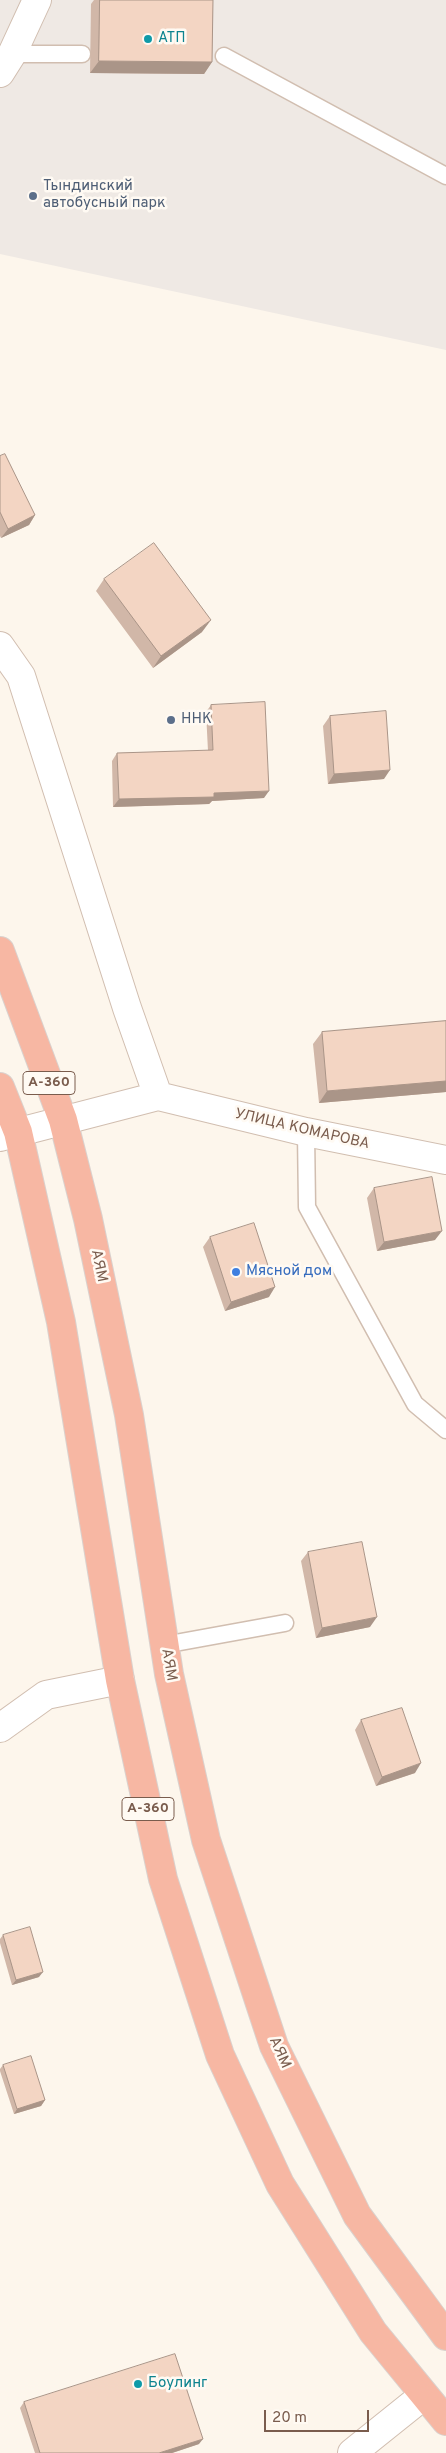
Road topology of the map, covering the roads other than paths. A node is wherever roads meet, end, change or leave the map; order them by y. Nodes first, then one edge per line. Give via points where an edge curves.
1 (37, 0) edge
2 (82, 54) dead end
3 (224, 56) dead end
4 (6, 64) edge
5 (446, 176) edge
6 (0, 646) edge
7 (0, 951) edge
8 (0, 1087) edge
9 (158, 1096) junction
10 (63, 1120) junction
11 (306, 1132) junction
12 (9, 1134) edge
13 (446, 1160) edge
14 (446, 1430) edge
15 (285, 1623) dead end
16 (164, 1645) junction
17 (120, 1680) junction
18 (0, 1728) edge
19 (446, 2336) edge
20 (424, 2396) junction
21 (446, 2421) edge
22 (352, 2453) edge

1 - 4 street
2 - 4 lane
3 - 5 lane
6 - 9 street via 21,676
7 - 10 highway, АЯМ / А-360
8 - 12 highway, А-360
9 - 10 street
9 - 11 street, УЛИЦА КОМАРОВА
10 - 12 street
10 - 16 highway, АЯМ / А-360 via 88,1218 129,1415
11 - 13 street, УЛИЦА КОМАРОВА
11 - 14 lane via 307,1207 415,1404
12 - 17 highway, А-360 via 61,1322
15 - 16 lane
16 - 19 highway, АЯМ / А-360 via 206,1840 274,2046 357,2215
17 - 18 street via 46,1695
17 - 20 highway, А-360 via 163,1879 220,2055 280,2184 373,2332
20 - 21 highway, А-360
20 - 22 street

